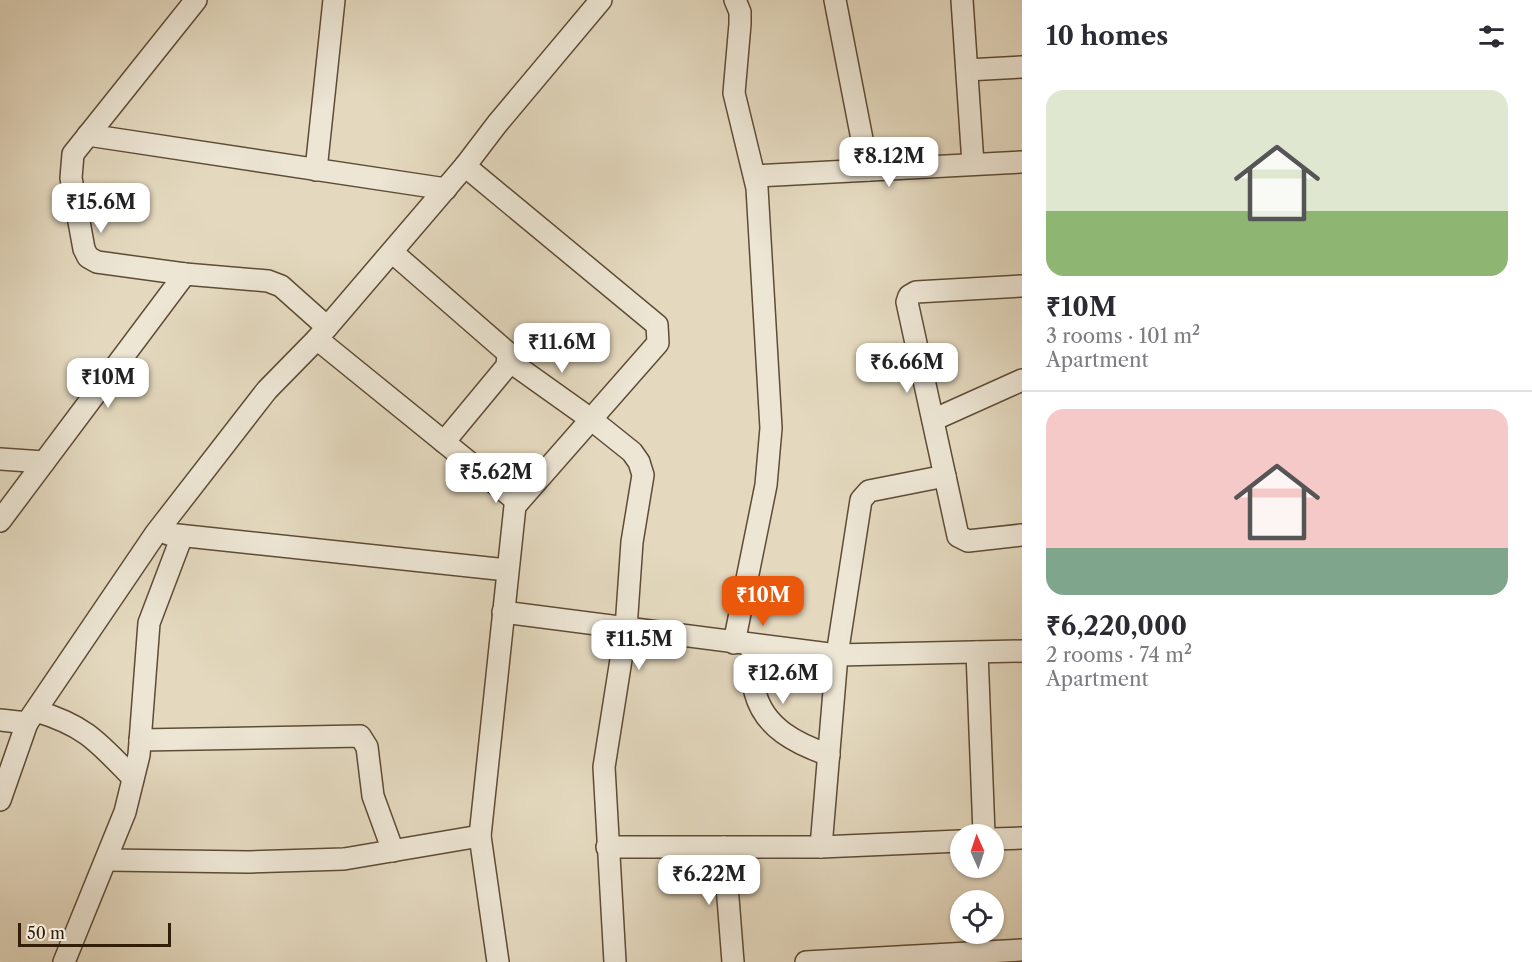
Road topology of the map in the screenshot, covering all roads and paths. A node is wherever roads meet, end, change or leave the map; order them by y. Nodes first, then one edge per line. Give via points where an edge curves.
1 (196, 0) edge
2 (334, 0) edge
3 (601, 0) edge
4 (735, 0) edge
5 (835, 0) edge
6 (962, 0) edge
7 (1022, 67) edge
8 (967, 70) junction
9 (88, 135) junction
10 (1022, 162) edge
11 (973, 164) junction
12 (465, 166) junction
13 (316, 170) junction
14 (868, 170) junction
15 (755, 176) junction
16 (446, 189) junction
17 (392, 252) junction
18 (185, 274) junction
19 (1022, 286) edge
20 (322, 333) junction
21 (508, 353) junction
22 (1022, 380) edge
23 (592, 420) junction
24 (933, 420) junction
25 (444, 442) junction
26 (0, 459) edge
27 (44, 462) junction
28 (945, 476) junction
29 (518, 502) junction
30 (0, 521) edge
31 (156, 532) junction
32 (1022, 535) edge
33 (182, 536) junction
34 (507, 570) junction
35 (503, 612) junction
36 (626, 628) junction
37 (743, 644) junction
38 (1022, 651) edge
39 (977, 652) junction
40 (837, 655) junction
41 (31, 717) junction
42 (0, 720) edge
43 (140, 740) junction
44 (829, 755) junction
45 (133, 778) junction
46 (0, 800) edge
47 (984, 824) edge
48 (480, 836) junction
49 (1022, 838) edge
50 (1004, 839) edge
51 (950, 841) edge
52 (607, 847) junction
53 (724, 847) junction
54 (821, 847) junction
55 (393, 851) junction
56 (107, 860) junction
57 (1022, 950) edge
58 (981, 957) edge
59 (861, 960) edge
60 (64, 962) edge
61 (498, 962) edge
62 (615, 962) edge
63 (734, 962) edge
64 (806, 962) edge

1 - 9 street
2 - 13 street
3 - 12 street
4 - 15 street via 740,24 734,93
5 - 14 street
6 - 8 street
7 - 8 street
8 - 11 street
9 - 13 street
9 - 18 street via 73,154 71,177 88,257 97,262
10 - 11 street
11 - 14 street
12 - 16 street
12 - 23 street via 657,325 658,343
13 - 16 street
14 - 15 street
15 - 37 street via 770,461
16 - 17 street
17 - 20 street
17 - 21 street
18 - 20 street via 268,280 281,286
18 - 27 street
19 - 24 street via 924,291 909,296 907,302
20 - 25 street
20 - 31 street via 267,390
21 - 23 street via 519,368
21 - 25 street via 507,366
22 - 24 street
23 - 29 street
23 - 36 street via 632,452 643,475 632,542
24 - 28 street
25 - 29 street
26 - 27 street
27 - 30 street
28 - 32 street via 958,536 968,541
28 - 40 street via 864,494
29 - 34 street
31 - 33 street
31 - 41 street
33 - 34 street
33 - 43 street via 149,624
34 - 35 street
35 - 36 street
35 - 48 street
36 - 37 street
36 - 52 street via 604,767
37 - 40 street
37 - 44 street via 754,692 763,711 778,730 797,744
38 - 39 street
39 - 40 street
39 - 47 street
40 - 44 street
41 - 42 street
41 - 45 street via 79,727 94,737
41 - 46 street
43 - 45 street
43 - 55 street via 360,736 367,747 374,796
44 - 54 street
45 - 56 street
48 - 55 street
48 - 61 street
49 - 50 street
51 - 54 street
52 - 53 street
52 - 62 street
53 - 54 street
53 - 63 street
55 - 56 street via 344,859 249,862
56 - 60 street
57 - 58 street
58 - 59 street
59 - 64 street

